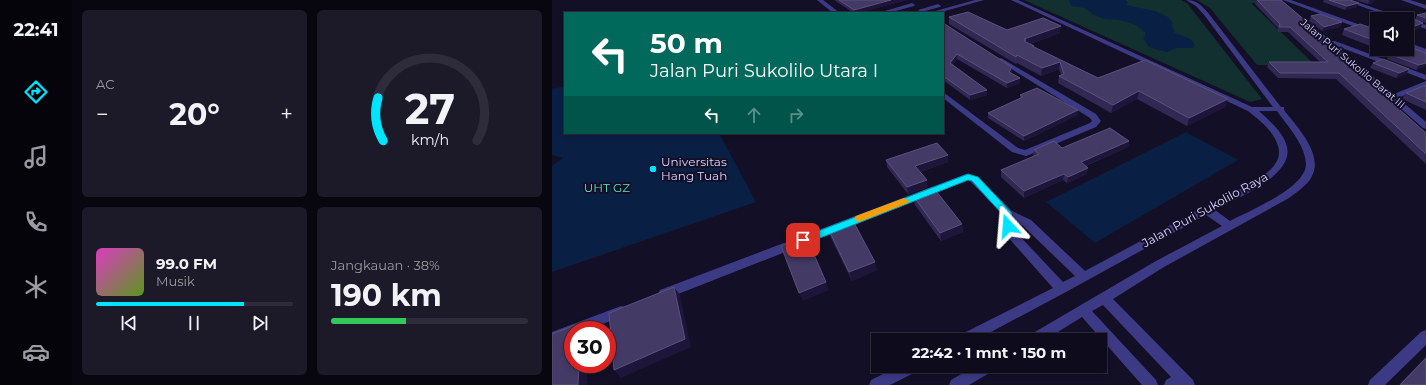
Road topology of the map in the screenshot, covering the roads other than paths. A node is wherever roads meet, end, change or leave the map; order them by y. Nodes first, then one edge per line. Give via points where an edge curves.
1 (820, 0) edge
2 (903, 0) edge
3 (960, 0) edge
4 (981, 0) edge
5 (1014, 0) edge
6 (1189, 0) edge
7 (1282, 0) edge
8 (1286, 0) edge
9 (1346, 0) edge
10 (1404, 0) edge
11 (966, 1) edge
12 (912, 5) junction
13 (1426, 7) edge
14 (1290, 9) edge
15 (836, 12) edge
16 (885, 12) edge
17 (923, 12) edge
18 (934, 12) edge
19 (1382, 12) edge
20 (1296, 14) edge
21 (1414, 23) edge
22 (1426, 27) edge
23 (1370, 30) edge
24 (1326, 40) junction
25 (1414, 46) edge
26 (1426, 50) edge
27 (997, 58) edge
28 (1426, 78) edge
29 (1426, 83) edge
30 (944, 95) edge
31 (1394, 97) junction
32 (1251, 109) junction
33 (1281, 109) junction
34 (1426, 126) edge
35 (1205, 209) junction
36 (1008, 214) junction
37 (1230, 226) junction
38 (1083, 277) junction
39 (1062, 289) junction
40 (656, 298) edge
41 (1104, 298) junction
42 (633, 306) edge
43 (1083, 310) junction
44 (977, 333) edge
45 (1045, 333) edge
46 (1426, 336) edge
47 (552, 338) edge
48 (899, 373) edge
49 (976, 373) edge
50 (1180, 383) edge
51 (876, 385) edge
52 (956, 385) edge
53 (1151, 385) edge
54 (1375, 385) edge

1 - 15 street
2 - 12 street
3 - 17 street
4 - 11 street
5 - 32 street, Jalan Puri Sukolilo Raya
6 - 33 street via 1207,15
7 - 14 street, Jalan Puri Sukolilo Barat III
8 - 23 street
9 - 19 street
10 - 13 street
11 - 18 street
12 - 16 street
12 - 17 street
20 - 24 street, Jalan Puri Sukolilo Barat III
21 - 22 street
24 - 28 street
24 - 31 street, Jalan Puri Sukolilo Barat III
25 - 26 street
27 - 30 street via 1092,116 1095,124 1026,153 1015,150
29 - 31 street
31 - 34 street, Jalan Puri Sukolilo Barat III
32 - 33 street
32 - 35 street, Jalan Puri Sukolilo Raya via 1278,137 1283,151 1282,162 1266,178
33 - 37 street via 1309,152 1311,162 1307,178 1285,196
35 - 37 street
35 - 38 street, Jalan Puri Sukolilo Raya
36 - 38 street via 1027,224
36 - 39 street via 1010,232
36 - 40 street via 975,179 966,177
37 - 41 street
38 - 39 street, Jalan Puri Sukolilo Raya
39 - 44 street, Jalan Puri Sukolilo Raya
41 - 43 street
41 - 50 street
42 - 47 street
43 - 45 street
43 - 53 street
46 - 54 street
48 - 51 street
49 - 52 street

